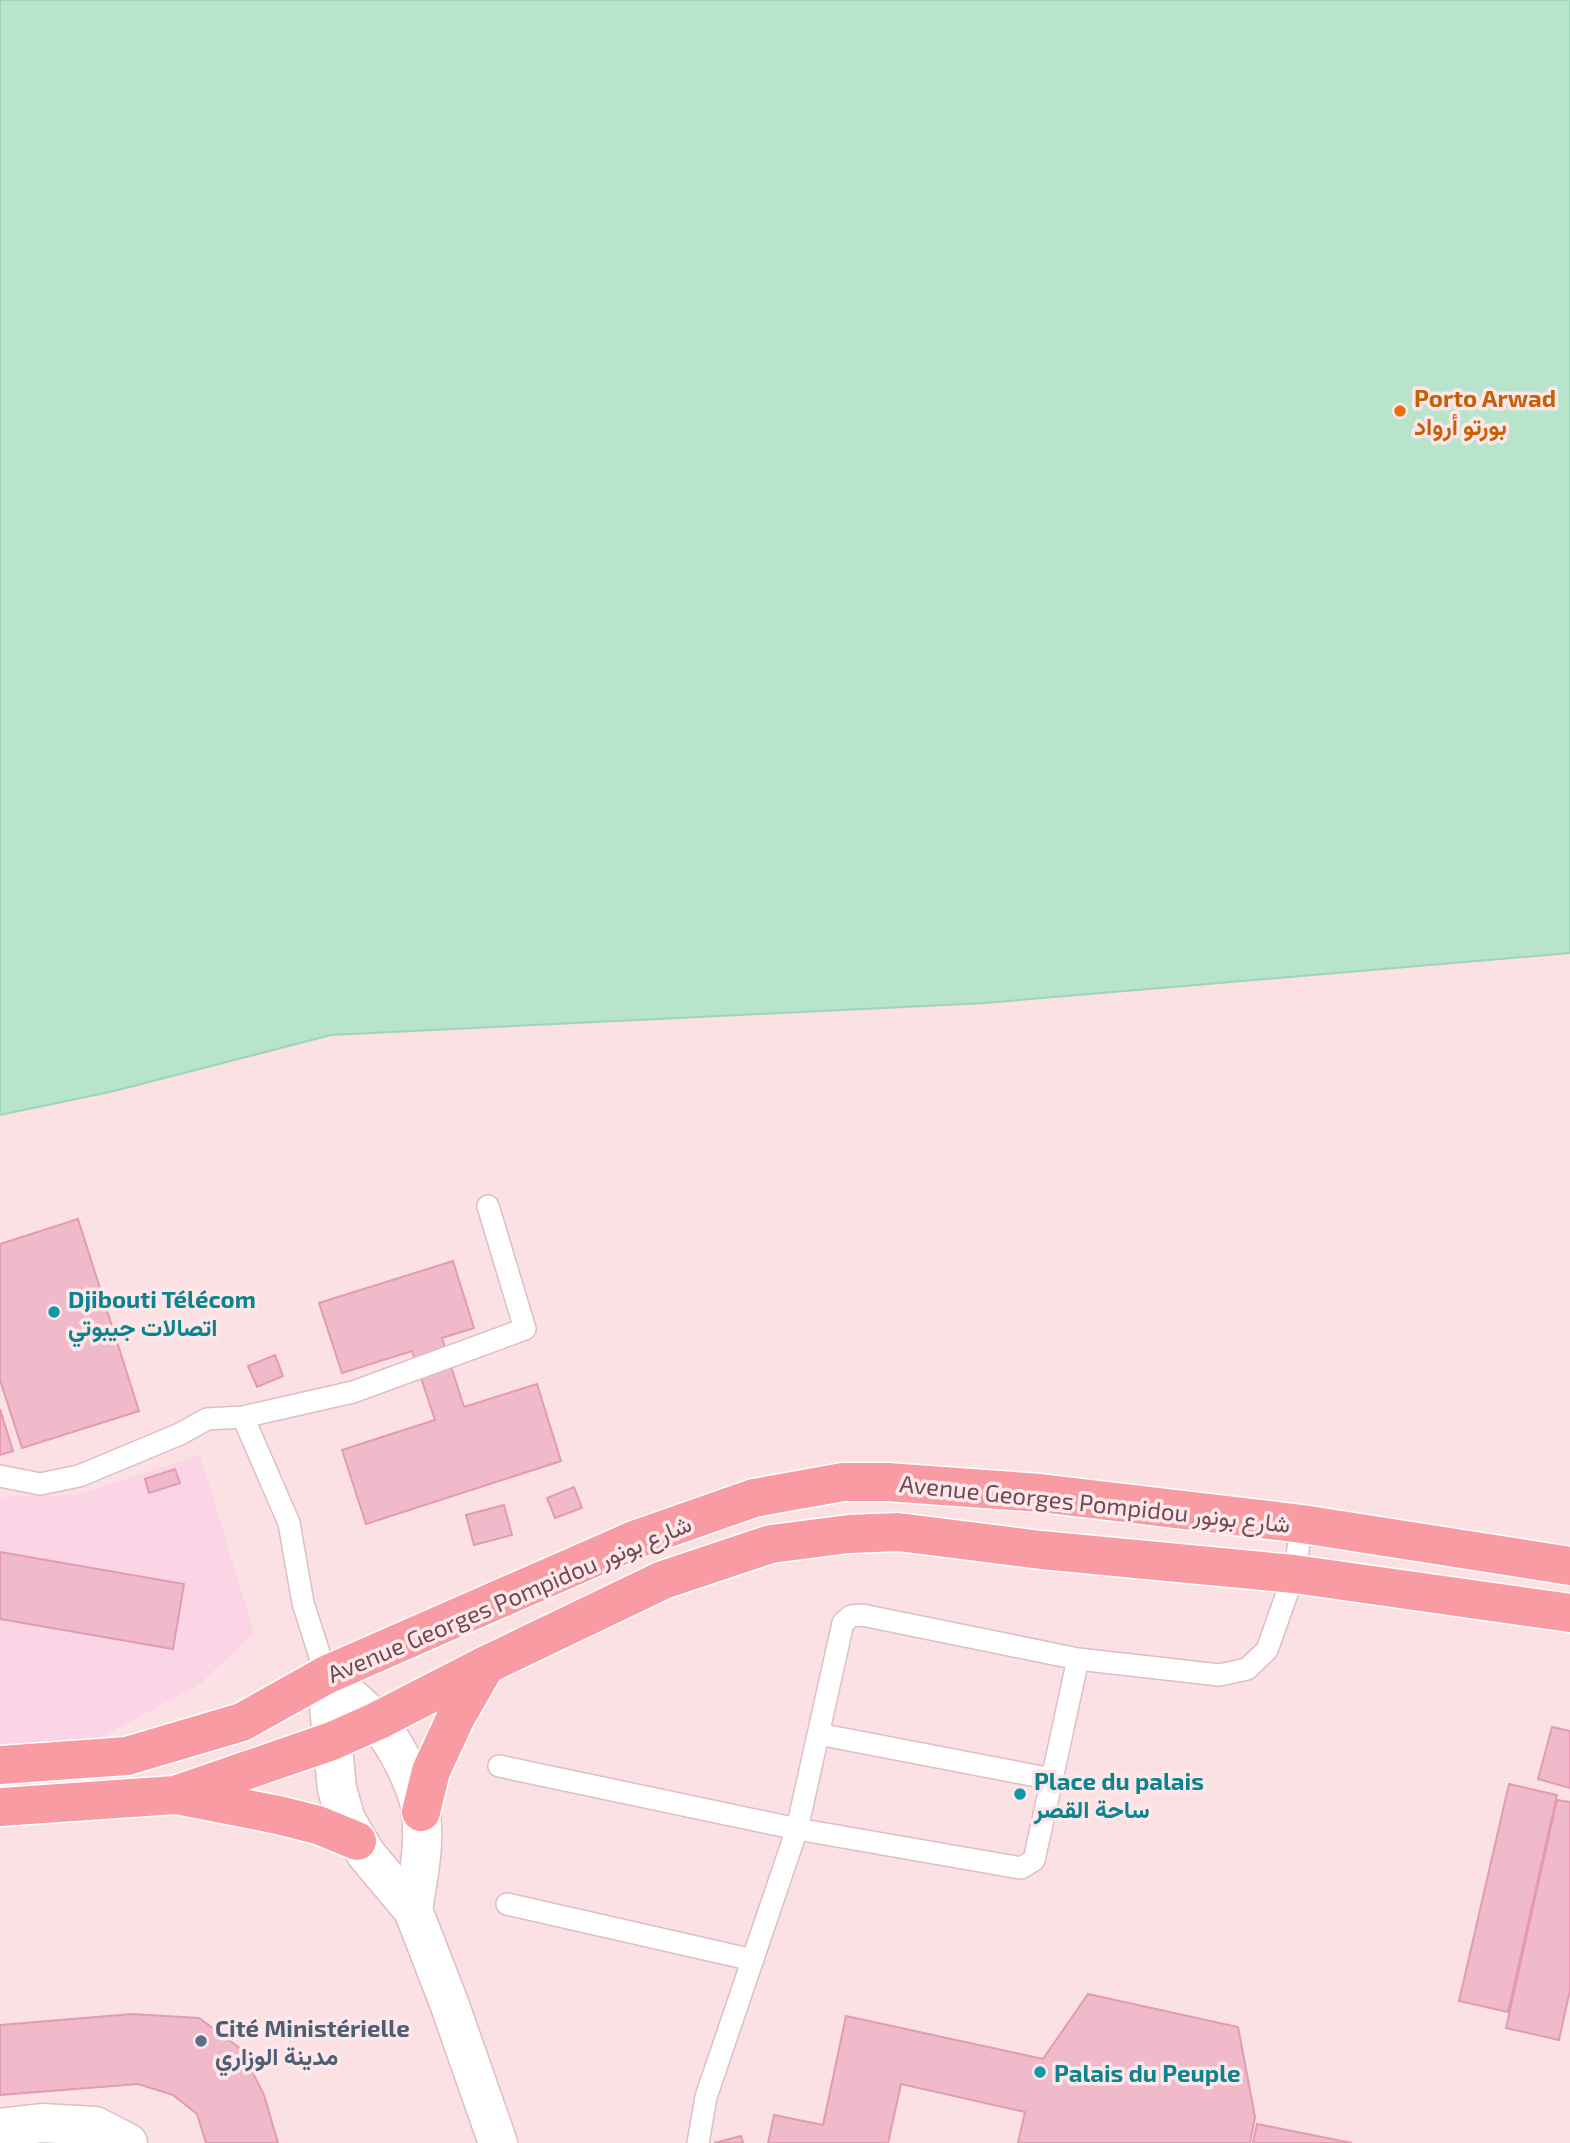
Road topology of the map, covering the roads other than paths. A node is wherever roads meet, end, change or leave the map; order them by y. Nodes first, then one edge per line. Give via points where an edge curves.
1 (488, 1206) dead end
2 (243, 1417) junction
3 (0, 1476) edge
4 (843, 1482) junction
5 (1303, 1524) junction
6 (849, 1534) junction
7 (1570, 1566) edge
8 (1294, 1574) junction
9 (1570, 1613) edge
10 (1078, 1660) junction
11 (486, 1665) junction
12 (326, 1675) junction
13 (377, 1721) junction
14 (818, 1734) junction
15 (332, 1741) junction
16 (0, 1765) edge
17 (499, 1766) dead end
18 (1052, 1779) junction
19 (175, 1795) junction
20 (0, 1807) edge
21 (421, 1812) junction
22 (797, 1829) junction
23 (357, 1841) junction
24 (507, 1904) dead end
25 (413, 1910) junction
26 (753, 1960) junction
27 (0, 2128) edge
28 (128, 2143) edge
29 (498, 2143) edge
30 (698, 2143) edge

1 - 2 lane via 525,1329 353,1392
2 - 3 lane via 207,1419 79,1476 40,1484
2 - 12 lane via 289,1523 303,1602
4 - 5 main road, Avenue Georges Pompidou شارع بونور via 1040,1493
4 - 6 main road
4 - 12 main road, Avenue Georges Pompidou شارع بونور via 754,1498 634,1540
5 - 7 main road, Avenue Georges Pompidou شارع بونور
5 - 8 lane
6 - 8 main road, Avenue Georges Pompidou شارع بونور via 898,1532
6 - 11 main road, Avenue Georges Pompidou شارع بونور via 771,1544 663,1580
8 - 9 main road, Avenue Georges Pompidou شارع بونور
8 - 10 lane via 1267,1650 1247,1669 1219,1675
10 - 14 lane via 851,1616 843,1623
10 - 18 lane
11 - 13 main road, Avenue Georges Pompidou شارع بونور
11 - 21 main road via 431,1771
12 - 13 street
12 - 15 street
12 - 16 main road, Avenue Georges Pompidou شارع بونور via 242,1722 127,1756
13 - 15 main road, Avenue Georges Pompidou شارع بونور
13 - 21 street via 394,1744
14 - 18 lane
14 - 22 lane
15 - 19 main road, Avenue Georges Pompidou شارع بونور
15 - 23 street via 337,1789
17 - 22 lane
18 - 22 lane via 1034,1860 1021,1868
19 - 20 main road, Avenue Georges Pompidou شارع بونور
19 - 23 main road via 318,1825
21 - 25 street via 422,1855
22 - 26 lane
23 - 25 street
24 - 26 lane
25 - 29 street
26 - 30 lane via 706,2097
27 - 28 street via 42,2123 95,2126

